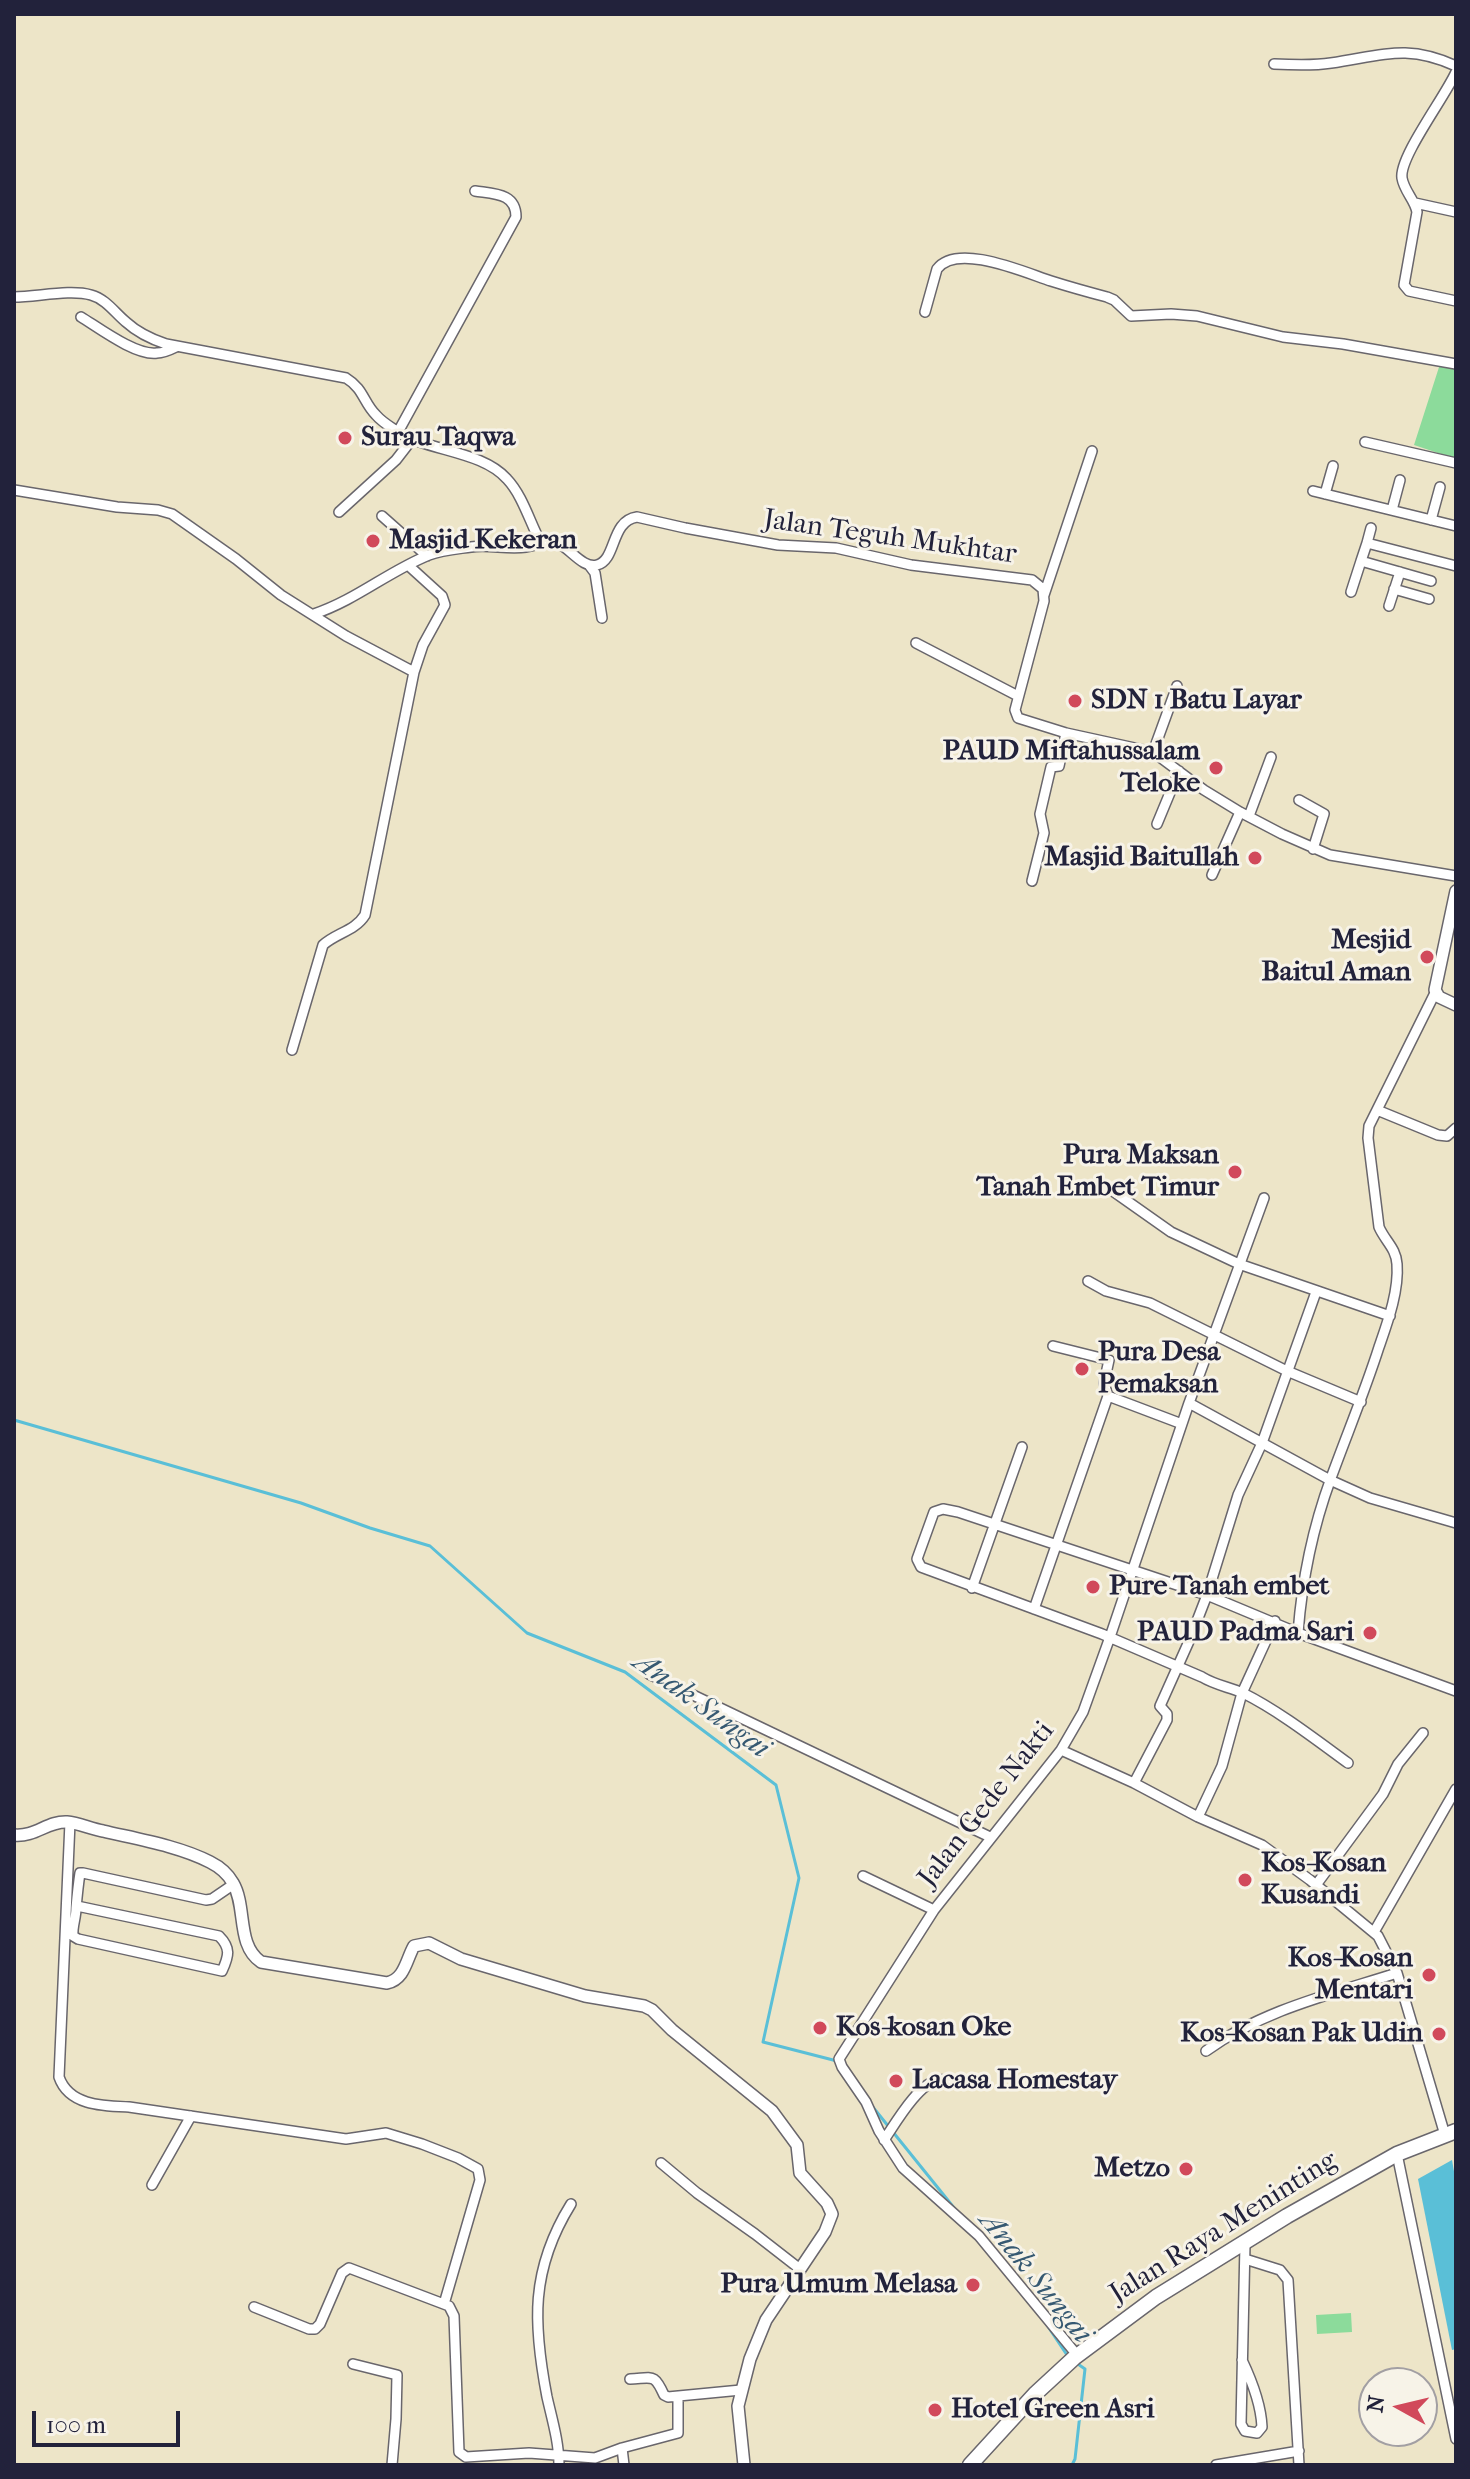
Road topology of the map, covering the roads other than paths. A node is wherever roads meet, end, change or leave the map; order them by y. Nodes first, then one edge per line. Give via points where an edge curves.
1 (1274, 64) dead end
2 (1456, 66) edge
3 (1456, 72) edge
4 (475, 191) dead end
5 (1415, 203) junction
6 (1456, 212) edge
7 (14, 297) edge
8 (1456, 301) edge
9 (925, 312) dead end
10 (81, 317) dead end
11 (179, 346) junction
12 (1456, 364) edge
13 (398, 432) junction
14 (413, 438) junction
15 (1365, 442) dead end
16 (1092, 451) dead end
17 (1456, 463) edge
18 (1333, 466) dead end
19 (1400, 480) dead end
20 (1440, 487) dead end
21 (14, 490) edge
22 (1313, 491) dead end
23 (1325, 494) junction
24 (1392, 510) junction
25 (339, 512) dead end
26 (382, 516) dead end
27 (1431, 520) junction
28 (1456, 526) edge
29 (1371, 528) dead end
30 (546, 542) junction
31 (1367, 543) junction
32 (427, 556) junction
33 (1361, 561) junction
34 (589, 565) junction
35 (409, 566) junction
36 (1456, 566) edge
37 (1400, 572) junction
38 (1431, 581) dead end
39 (1394, 589) junction
40 (1351, 592) dead end
41 (1044, 595) junction
42 (1429, 599) dead end
43 (1389, 606) dead end
44 (314, 614) junction
45 (602, 618) dead end
46 (916, 643) dead end
47 (414, 672) junction
48 (1177, 686) dead end
49 (1018, 696) junction
50 (1066, 733) junction
51 (1153, 752) junction
52 (1271, 757) dead end
53 (1179, 771) junction
54 (1299, 800) dead end
55 (1244, 814) junction
56 (1157, 824) dead end
57 (1313, 849) junction
58 (1212, 875) dead end
59 (1456, 876) edge
60 (1032, 881) dead end
61 (1456, 891) edge
62 (1435, 993) junction
63 (1456, 1005) edge
64 (292, 1050) dead end
65 (1377, 1110) junction
66 (1456, 1128) edge
67 (1110, 1189) dead end
68 (1264, 1198) dead end
69 (1239, 1264) junction
70 (1088, 1281) dead end
71 (1316, 1292) junction
72 (1390, 1316) junction
73 (1214, 1335) junction
74 (1053, 1346) dead end
75 (1287, 1371) junction
76 (1108, 1396) junction
77 (1361, 1402) junction
78 (1189, 1403) junction
79 (1182, 1424) junction
80 (1262, 1443) junction
81 (1022, 1447) dead end
82 (1330, 1480) junction
83 (995, 1523) junction
84 (1456, 1523) edge
85 (1057, 1543) junction
86 (1133, 1570) junction
87 (972, 1588) junction
88 (1207, 1595) junction
89 (1034, 1609) junction
90 (1275, 1621) junction
91 (1298, 1633) junction
92 (1110, 1637) junction
93 (1177, 1667) junction
94 (649, 1674) dead end
95 (1456, 1691) edge
96 (1242, 1693) junction
97 (1423, 1733) dead end
98 (1061, 1750) junction
99 (1348, 1763) dead end
100 (1134, 1783) junction
101 (1456, 1789) edge
102 (1198, 1817) junction
103 (70, 1822) junction
104 (14, 1835) edge
105 (990, 1837) junction
106 (863, 1876) dead end
107 (234, 1884) junction
108 (1316, 1885) junction
109 (77, 1906) junction
110 (934, 1910) junction
111 (1374, 1932) junction
112 (1397, 1973) junction
113 (1206, 2051) dead end
114 (964, 2084) dead end
115 (191, 2116) junction
116 (1451, 2133) edge
117 (888, 2134) junction
118 (1397, 2154) junction
119 (661, 2163) dead end
120 (152, 2185) dead end
121 (571, 2204) dead end
122 (1245, 2251) junction
123 (800, 2269) junction
124 (444, 2304) junction
125 (254, 2307) dead end
126 (1072, 2360) junction
127 (1242, 2360) junction
128 (353, 2364) dead end
129 (630, 2379) dead end
130 (741, 2390) junction
131 (678, 2396) junction
132 (1456, 2439) edge
133 (622, 2448) junction
134 (1299, 2451) junction
135 (559, 2461) edge
136 (392, 2465) edge
137 (624, 2465) edge
138 (744, 2465) edge
139 (970, 2465) edge
140 (1216, 2465) edge
141 (1299, 2465) edge

1 - 2 street via 1316,65 1403,52
3 - 5 street via 1403,166 1403,183
4 - 13 street via 510,199 516,217
5 - 6 street
5 - 8 street via 1404,285 1409,291
7 - 11 street via 92,295 148,338
9 - 12 street via 940,264 970,259 1107,297 1131,316 1197,316 1283,337
10 - 11 street via 143,351 159,353
11 - 13 street via 338,375 359,387 376,415
13 - 14 street
14 - 25 street
14 - 30 street via 498,470
15 - 17 street
16 - 41 street
18 - 23 street
19 - 24 street
20 - 27 street
21 - 44 street via 172,514
22 - 23 street
23 - 24 street
24 - 27 street
26 - 32 street
27 - 28 street
29 - 31 street
30 - 32 street
30 - 34 street via 562,545
31 - 33 street
31 - 36 street
32 - 35 street
33 - 37 street
33 - 40 street
34 - 41 street, Jalan Teguh Mukhtar via 601,564 622,524 637,517 778,545 836,548 911,565 1032,580
34 - 45 street
35 - 44 street
35 - 47 street via 445,601
37 - 38 street
37 - 39 street
39 - 42 street
39 - 43 street
41 - 49 street, Jalan Teguh Mukhtar
44 - 47 street
46 - 49 street
47 - 64 street via 365,915 355,928 323,945
48 - 51 street
49 - 50 street via 1018,718
50 - 51 street
50 - 60 street via 1040,814 1044,833
51 - 53 street
52 - 55 street
53 - 55 street
53 - 56 street
54 - 57 street via 1324,814
55 - 57 street
55 - 58 street
57 - 59 street via 1339,858
61 - 62 street
62 - 63 street
62 - 65 street
65 - 66 street via 1438,1135 1447,1136
65 - 72 street via 1368,1138 1379,1227 1397,1262
67 - 69 street via 1171,1232
68 - 69 street, Jalan Gede Nakti
69 - 71 street
69 - 73 street, Jalan Gede Nakti
70 - 73 street via 1150,1303
71 - 72 street
71 - 75 street
72 - 77 street
73 - 75 street
73 - 78 street, Jalan Gede Nakti
74 - 76 street via 1109,1360 1104,1383
75 - 77 street
75 - 80 street
76 - 79 street
76 - 85 street
77 - 82 street
78 - 79 street, Jalan Gede Nakti
78 - 80 street
79 - 86 street, Jalan Gede Nakti
80 - 82 street
80 - 88 street via 1238,1495
81 - 83 street
82 - 84 street via 1370,1498
82 - 91 street via 1310,1555
83 - 85 street
83 - 87 street
83 - 87 street via 943,1509 934,1512 918,1557 921,1567
85 - 86 street
85 - 89 street
86 - 88 street
86 - 92 street, Jalan Gede Nakti
87 - 89 street
88 - 90 street
88 - 93 street
89 - 92 street
90 - 91 street
90 - 96 street
91 - 95 street
92 - 93 street
92 - 98 street, Jalan Gede Nakti via 1083,1712
93 - 96 street
93 - 100 street via 1159,1707 1167,1720
94 - 105 street
96 - 99 street
96 - 102 street via 1222,1766
97 - 108 street
98 - 100 street
98 - 105 street, Jalan Gede Nakti
100 - 102 street
101 - 111 street
102 - 108 street via 1249,1837
103 - 104 street
103 - 107 street via 207,1860
103 - 115 street via 60,2082 92,2104
105 - 110 street, Jalan Gede Nakti
106 - 110 street
107 - 109 street via 206,1900 80,1873
107 - 123 street via 248,1949 261,1962 387,1983 402,1973 414,1946 429,1943 461,1959 652,2010 772,2111 796,2143 800,2173 832,2210 825,2232
108 - 111 street
109 - 109 street via 219,1936 227,1943 229,1957 222,1971 78,1939 72,1926
110 - 117 street, Jalan Gede Nakti via 839,2060
111 - 112 street
112 - 113 street via 1269,2015
112 - 116 street
114 - 117 street via 942,2079 927,2084
115 - 120 street
115 - 124 street via 346,2139 386,2133 475,2167 480,2180
116 - 118 highway, Jalan Raya Meninting
117 - 126 street, Jalan Gede Nakti via 903,2168 979,2236
118 - 122 highway, Jalan Raya Meninting via 1287,2216
118 - 132 street
119 - 123 street
121 - 135 street via 550,2243 538,2300 538,2348
122 - 126 highway, Jalan Raya Meninting via 1156,2297
122 - 127 street
122 - 134 street via 1288,2280
123 - 130 street via 766,2320
124 - 125 street via 349,2268 315,2329
124 - 135 street via 454,2316 460,2455 529,2453
126 - 139 highway, Jalan Raya Meninting
127 - 127 street via 1241,2424 1245,2431 1257,2433 1262,2417
128 - 136 street via 397,2375
129 - 131 street via 654,2379 664,2395
130 - 131 street
130 - 138 street
131 - 133 street via 678,2433
133 - 135 street via 595,2458
133 - 137 street
134 - 140 street
134 - 141 street

